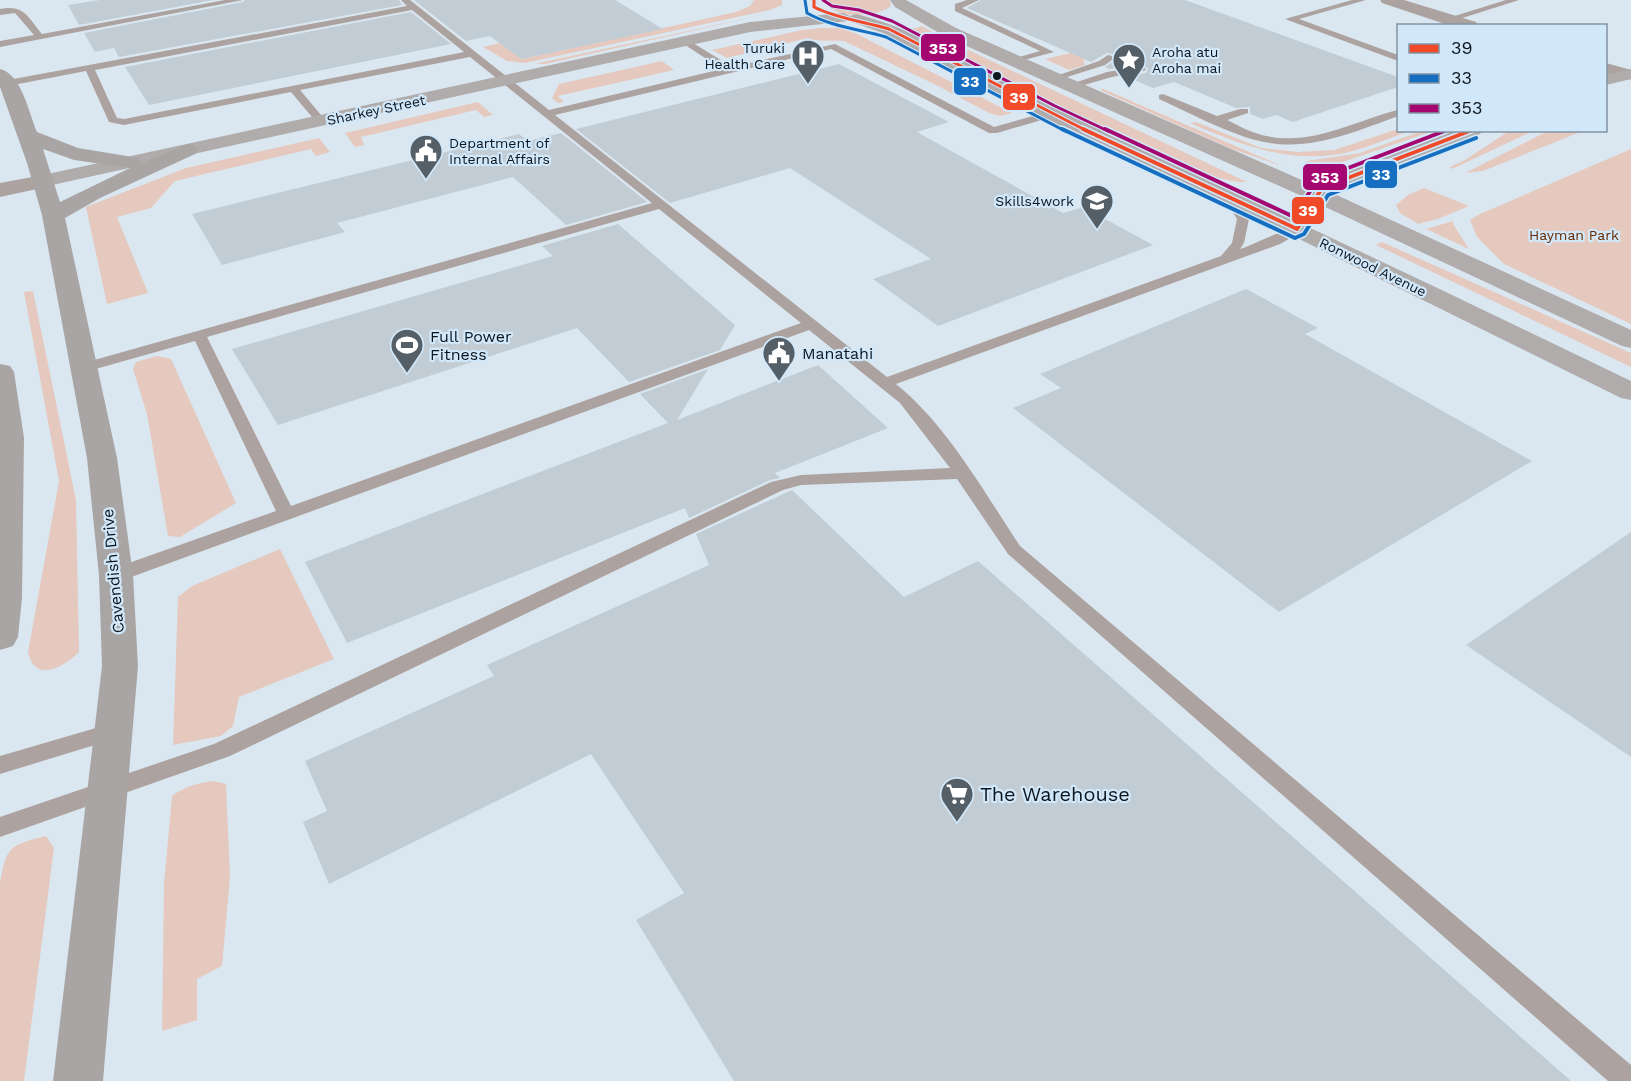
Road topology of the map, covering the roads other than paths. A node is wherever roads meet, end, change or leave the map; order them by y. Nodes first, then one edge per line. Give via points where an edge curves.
1 (239, 0) edge
2 (975, 0) edge
3 (1362, 0) edge
4 (1388, 0) edge
5 (1515, 0) edge
6 (814, 1) edge
7 (901, 1) edge
8 (409, 3) edge
9 (0, 12) edge
10 (849, 18) junction
11 (1450, 19) junction
12 (1464, 24) edge
13 (750, 27) junction
14 (40, 37) junction
15 (686, 41) junction
16 (0, 44) edge
17 (473, 53) junction
18 (1116, 58) dead end
19 (1397, 58) edge
20 (1016, 61) junction
21 (1136, 67) dead end
22 (89, 68) junction
23 (1607, 68) edge
24 (731, 70) junction
25 (1629, 74) edge
26 (1607, 80) edge
27 (507, 81) junction
28 (1062, 82) junction
29 (5, 89) edge
30 (294, 89) junction
31 (1163, 97) dead end
32 (1244, 111) dead end
33 (548, 113) junction
34 (1397, 113) edge
35 (1052, 114) junction
36 (1217, 120) junction
37 (321, 121) junction
38 (1468, 132) edge
39 (28, 136) junction
40 (188, 150) junction
41 (132, 162) junction
42 (43, 181) junction
43 (0, 190) edge
44 (1316, 194) junction
45 (1232, 199) junction
46 (661, 204) junction
47 (53, 214) junction
48 (1297, 229) junction
49 (1227, 257) junction
50 (811, 324) junction
51 (199, 335) junction
52 (1631, 340) edge
53 (85, 367) junction
54 (885, 383) junction
55 (2, 390) edge
56 (1631, 392) edge
57 (963, 473) junction
58 (286, 514) junction
59 (116, 575) junction
60 (0, 637) edge
61 (113, 731) junction
62 (0, 765) edge
63 (107, 791) junction
64 (0, 827) edge
65 (78, 1081) edge
66 (1629, 1081) edge

1 - 14 lane
2 - 20 lane via 962,3 958,9 1049,52
3 - 19 lane via 1290,19
4 - 11 street
5 - 11 lane
6 - 10 main road, Ronwood Avenue via 819,12
6 - 13 main road, Sharkey Street via 800,10
7 - 10 main road, Sharkey Street via 893,13
7 - 20 main road via 950,32
8 - 17 lane
8 - 22 lane
9 - 14 lane via 18,11
10 - 13 main road, Sharkey Street
10 - 35 main road, Ronwood Avenue via 889,29
11 - 12 street
13 - 15 main road, Sharkey Street
14 - 16 lane
15 - 24 lane
15 - 27 main road, Sharkey Street
17 - 27 lane
17 - 30 lane
18 - 28 lane
20 - 28 main road
21 - 28 lane
22 - 29 lane
22 - 30 lane via 113,120 119,122
23 - 25 street
24 - 33 lane
24 - 35 lane via 832,46 993,131
25 - 26 main road
27 - 33 lane
27 - 37 main road, Sharkey Street
28 - 44 main road
29 - 39 main road, Cavendish Drive
30 - 37 lane
31 - 36 lane
32 - 36 lane
33 - 46 lane
34 - 36 lane via 1300,142 1261,139
35 - 45 main road, Ronwood Avenue
37 - 40 main road, Sharkey Street
38 - 44 main road via 1322,188
39 - 41 main road via 74,154
39 - 42 main road, Cavendish Drive
40 - 41 main road, Sharkey Street
40 - 47 main road
41 - 42 main road, Sharkey Street
42 - 43 street, Sharkey Street
42 - 47 main road, Cavendish Drive
44 - 48 main road
44 - 52 main road
45 - 48 main road, Ronwood Avenue
45 - 49 lane via 1243,219 1238,243
46 - 50 lane
46 - 51 lane
47 - 53 main road, Cavendish Drive
48 - 49 lane
48 - 56 main road, Ronwood Avenue
49 - 54 lane
50 - 54 lane
50 - 58 lane
51 - 53 lane
51 - 58 lane
53 - 59 main road, Cavendish Drive via 102,458
54 - 57 lane via 906,400
55 - 60 main road via 9,450 5,598
57 - 63 lane via 801,480 777,486 222,750
57 - 66 lane via 1014,550
58 - 59 lane
59 - 61 main road, Cavendish Drive via 120,666
61 - 62 lane
61 - 63 main road, Cavendish Drive
63 - 64 lane
63 - 65 main road, Cavendish Drive

